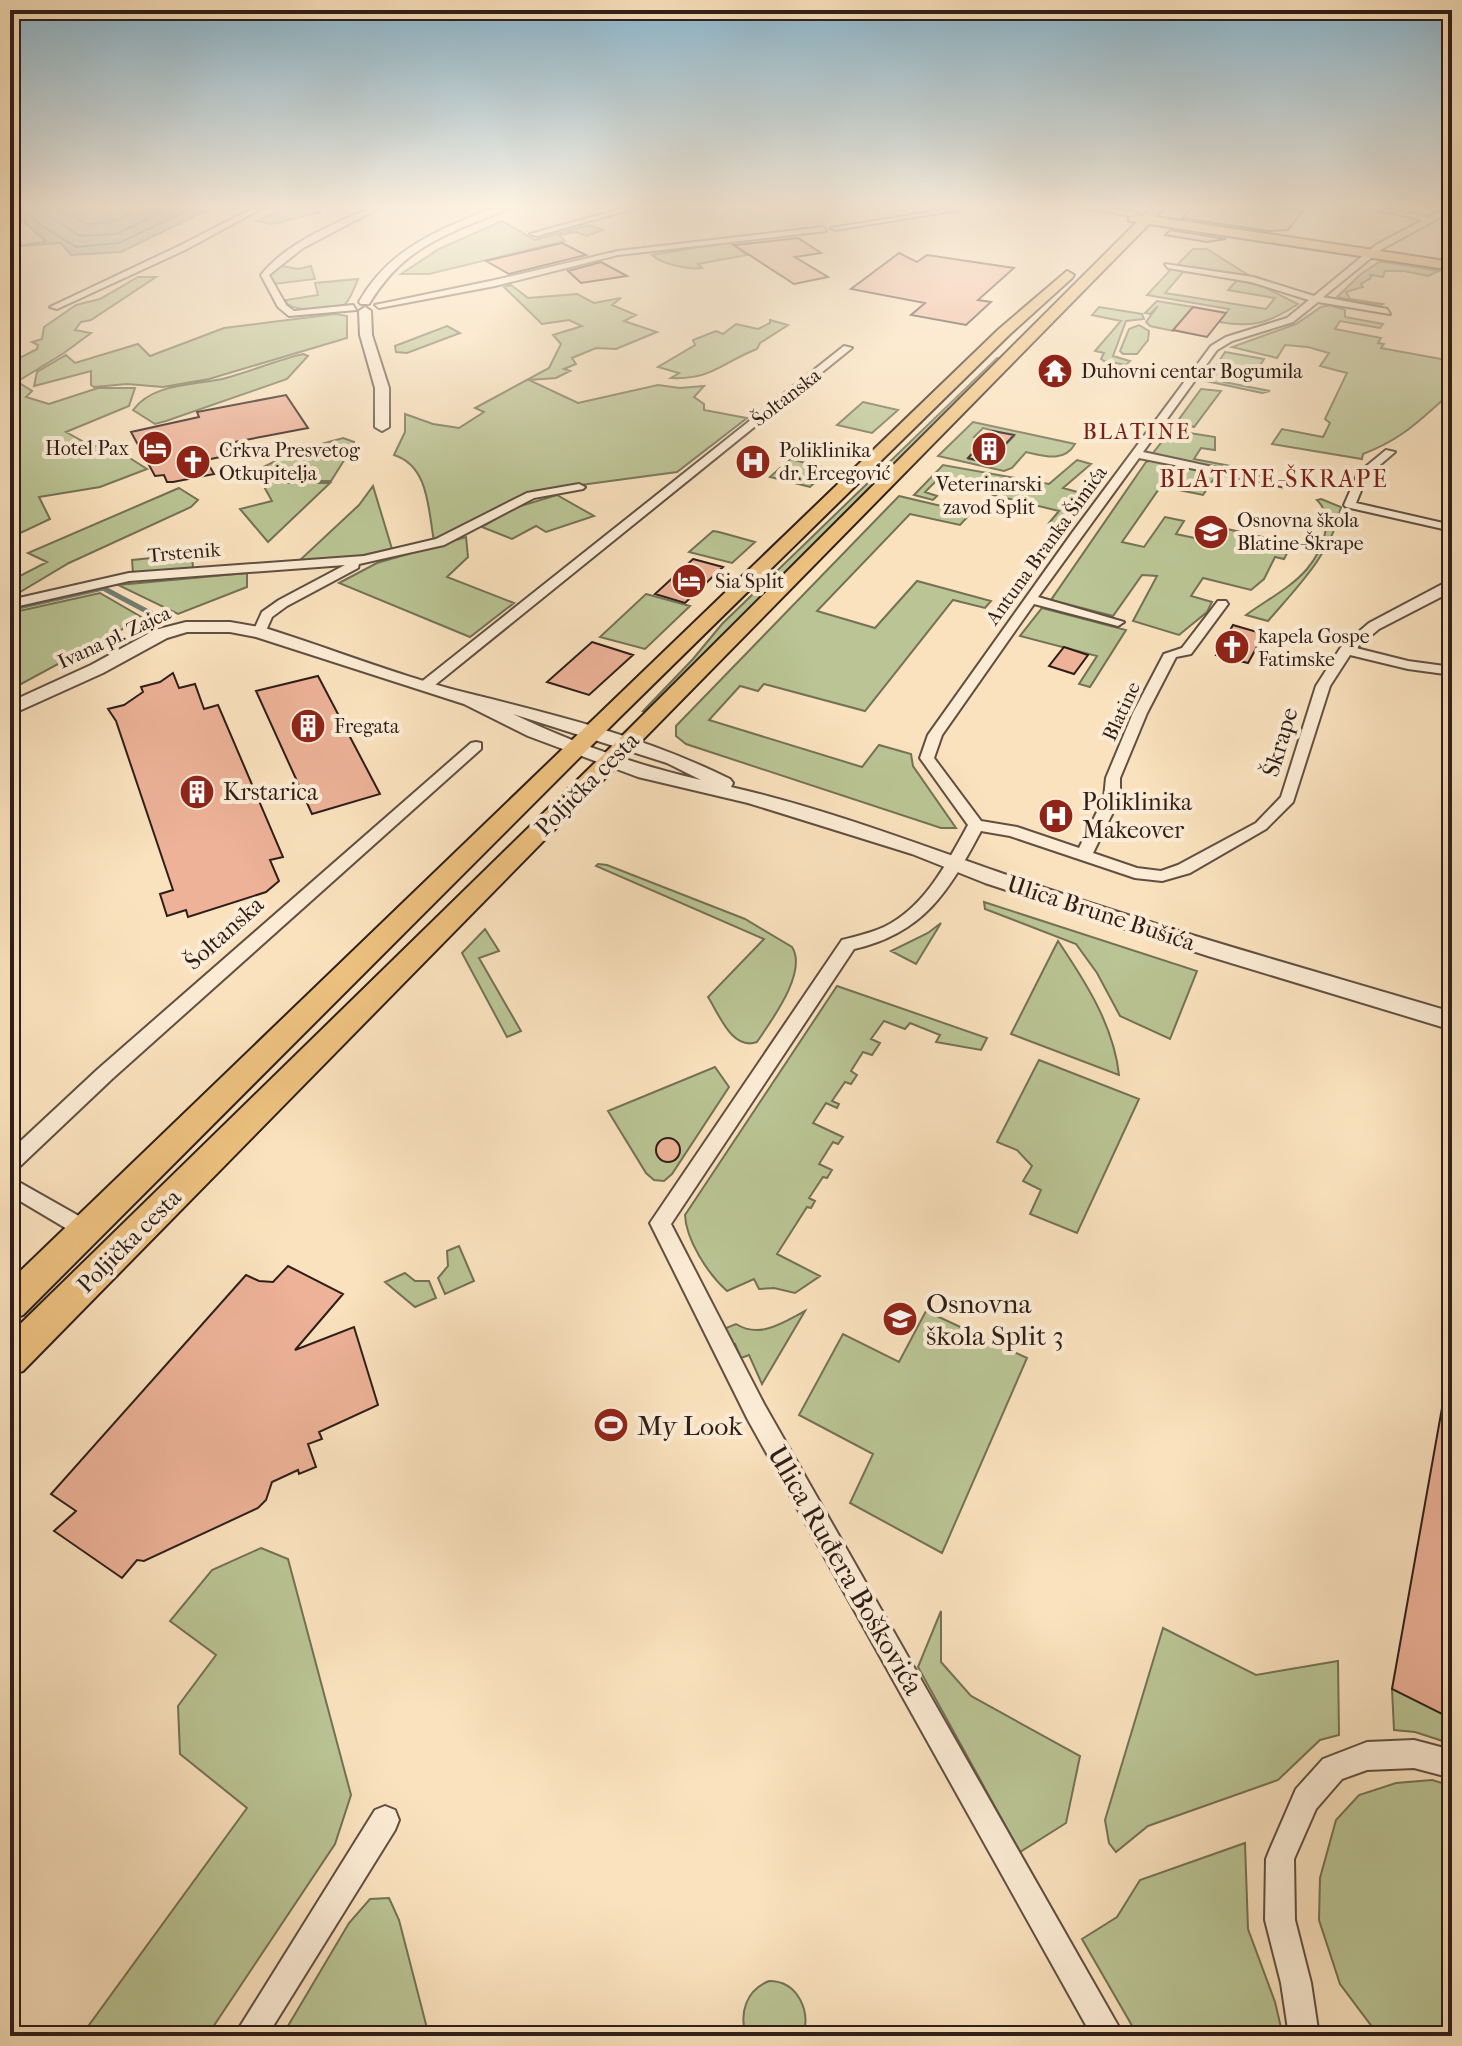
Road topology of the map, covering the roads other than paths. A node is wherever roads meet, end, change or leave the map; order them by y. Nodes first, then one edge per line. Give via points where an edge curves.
1 (68, 300) edge
2 (279, 300) edge
3 (364, 300) edge
4 (403, 300) edge
5 (1045, 300) edge
6 (1056, 300) edge
7 (1317, 300) edge
8 (1320, 300) edge
9 (379, 305) joint
10 (54, 307) dead end
11 (361, 307) junction
12 (1387, 312) dead end
13 (847, 348) dead end
14 (382, 427) dead end
15 (1390, 452) dead end
16 (1137, 454) junction
17 (1287, 486) dead end
18 (579, 487) dead end
19 (1452, 528) edge
20 (364, 560) junction
21 (1452, 583) edge
22 (1028, 603) junction
23 (10, 604) edge
24 (1222, 604) dead end
25 (1118, 622) dead end
26 (259, 632) junction
27 (1346, 650) junction
28 (332, 656) joint
29 (1452, 671) edge
30 (425, 686) junction
31 (10, 709) edge
32 (584, 740) junction
33 (476, 746) dead end
34 (620, 752) junction
35 (976, 825) junction
36 (1084, 855) junction
37 (954, 862) junction
38 (1452, 1021) edge
39 (10, 1163) edge
40 (10, 1185) edge
41 (86, 1230) junction
42 (10, 1304) edge
43 (10, 1359) edge
44 (1452, 1764) edge
45 (385, 1820) dead end
46 (249, 2036) edge
47 (1109, 2036) edge
48 (1304, 2036) edge

1 - 10 street
2 - 11 street via 292,314
3 - 11 street
4 - 9 street
5 - 32 main road, Poljička cesta via 892,440
6 - 34 main road, Poljička cesta
7 - 16 street, Antuna Branka Šimića via 1290,320 1214,348
8 - 12 street
9 - 11 street
11 - 14 street via 382,388
13 - 30 street, Šoltanska
15 - 19 street via 1362,475 1350,505
16 - 17 street
16 - 22 street, Antuna Branka Šimića
18 - 20 street, Trstenik via 531,495 440,542
20 - 23 street, Trstenik via 129,577
20 - 26 street, Trstenik via 283,603 267,615
21 - 27 street, Škrape via 1374,626
22 - 25 street
22 - 35 street, Antuna Branka Šimića via 929,749 927,758 934,770
24 - 36 street, Blatine via 1186,651 1171,654 1135,726 1113,778 1112,798
26 - 28 street, Ivana pl. Zajca
26 - 31 street, Ivana pl. Zajca via 186,627 161,634
27 - 29 street
27 - 36 street, Škrape via 1323,686 1288,799 1261,826 1162,876 1135,873
28 - 30 street, Ulica Brune Bušića
30 - 32 street, Ulica Brune Bušića via 471,700 535,732
32 - 34 street, Ulica Brune Bušića
32 - 41 main road, Poljička cesta
33 - 39 street, Šoltanska
34 - 37 street, Ulica Brune Bušića via 671,780 753,798
34 - 43 main road, Poljička cesta
35 - 36 street
35 - 37 street
37 - 38 street, Ulica Brune Bušića via 1216,950
37 - 47 street, Ulica Ruđera Boškovića via 937,893 911,920 865,942 848,944 660,1223 756,1412
40 - 41 street
41 - 42 main road, Poljička cesta
44 - 48 street via 1414,1754 1367,1756 1333,1769 1306,1799 1280,1859 1280,1920
45 - 46 street

